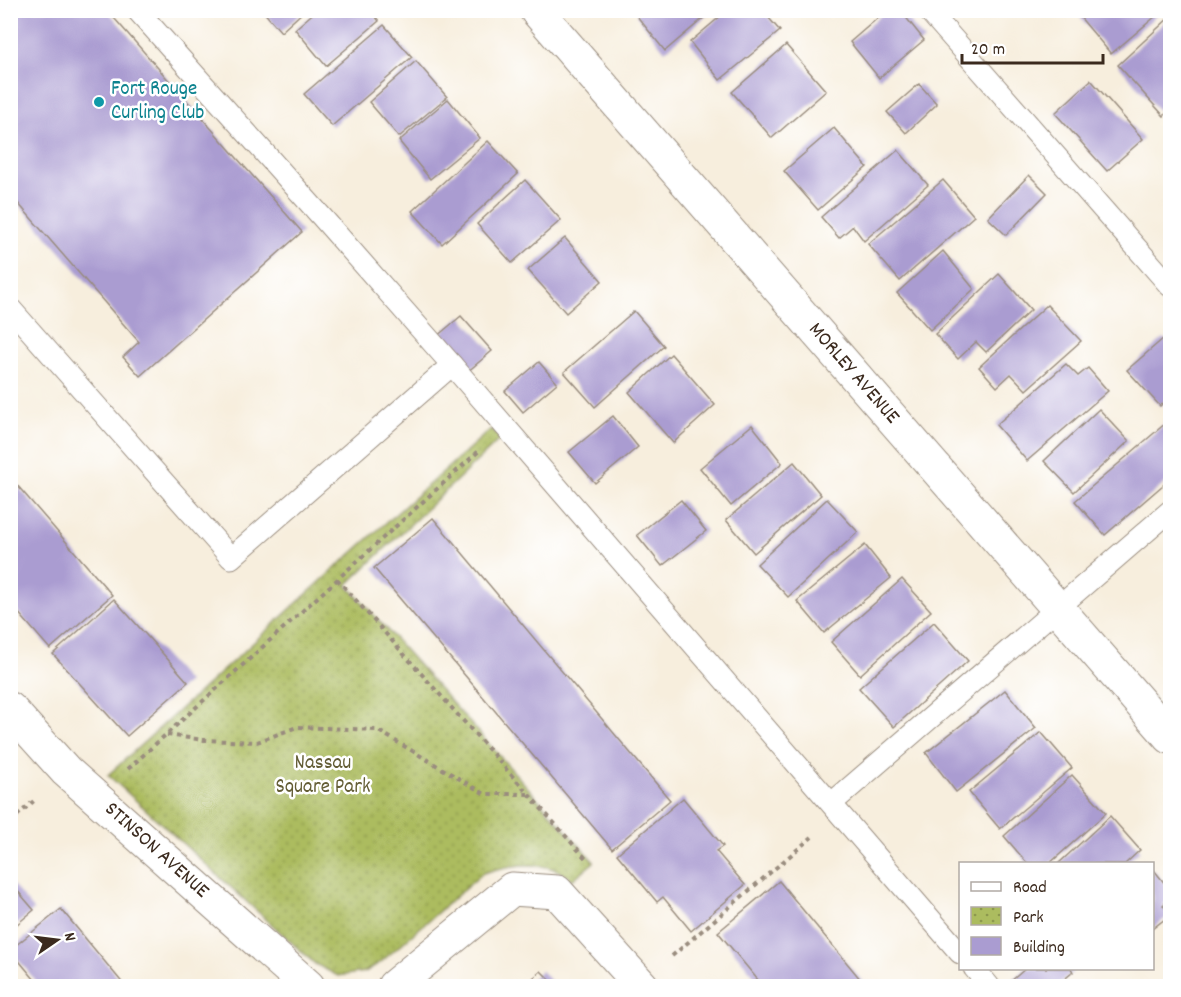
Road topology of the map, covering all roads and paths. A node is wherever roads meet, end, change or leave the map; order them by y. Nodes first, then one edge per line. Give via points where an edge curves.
1 (137, 10) edge
2 (536, 10) edge
3 (928, 10) edge
4 (1170, 286) edge
5 (10, 308) edge
6 (452, 366) junction
7 (505, 427) junction
8 (1170, 511) edge
9 (338, 579) junction
10 (1058, 608) junction
11 (10, 709) edge
12 (166, 735) junction
13 (1170, 737) edge
14 (124, 772) dead end
15 (528, 794) junction
16 (836, 808) junction
17 (595, 869) dead end
18 (959, 952) edge
19 (671, 957) dead end
20 (975, 970) edge
21 (308, 987) edge
22 (394, 987) edge
23 (642, 987) edge
24 (989, 987) edge

1 - 6 lane
2 - 10 street, MORLEY AVENUE
3 - 4 lane
5 - 6 lane via 231,558
6 - 7 lane
7 - 9 path
7 - 16 lane
8 - 10 lane
9 - 12 path
9 - 15 path
10 - 13 street, MORLEY AVENUE
10 - 16 lane
11 - 21 street, STINSON AVENUE via 66,771
12 - 14 path
12 - 15 path via 257,742 297,727 377,730 485,794
15 - 17 path
16 - 18 lane
16 - 19 path
20 - 24 lane
22 - 23 street via 512,890 557,892

